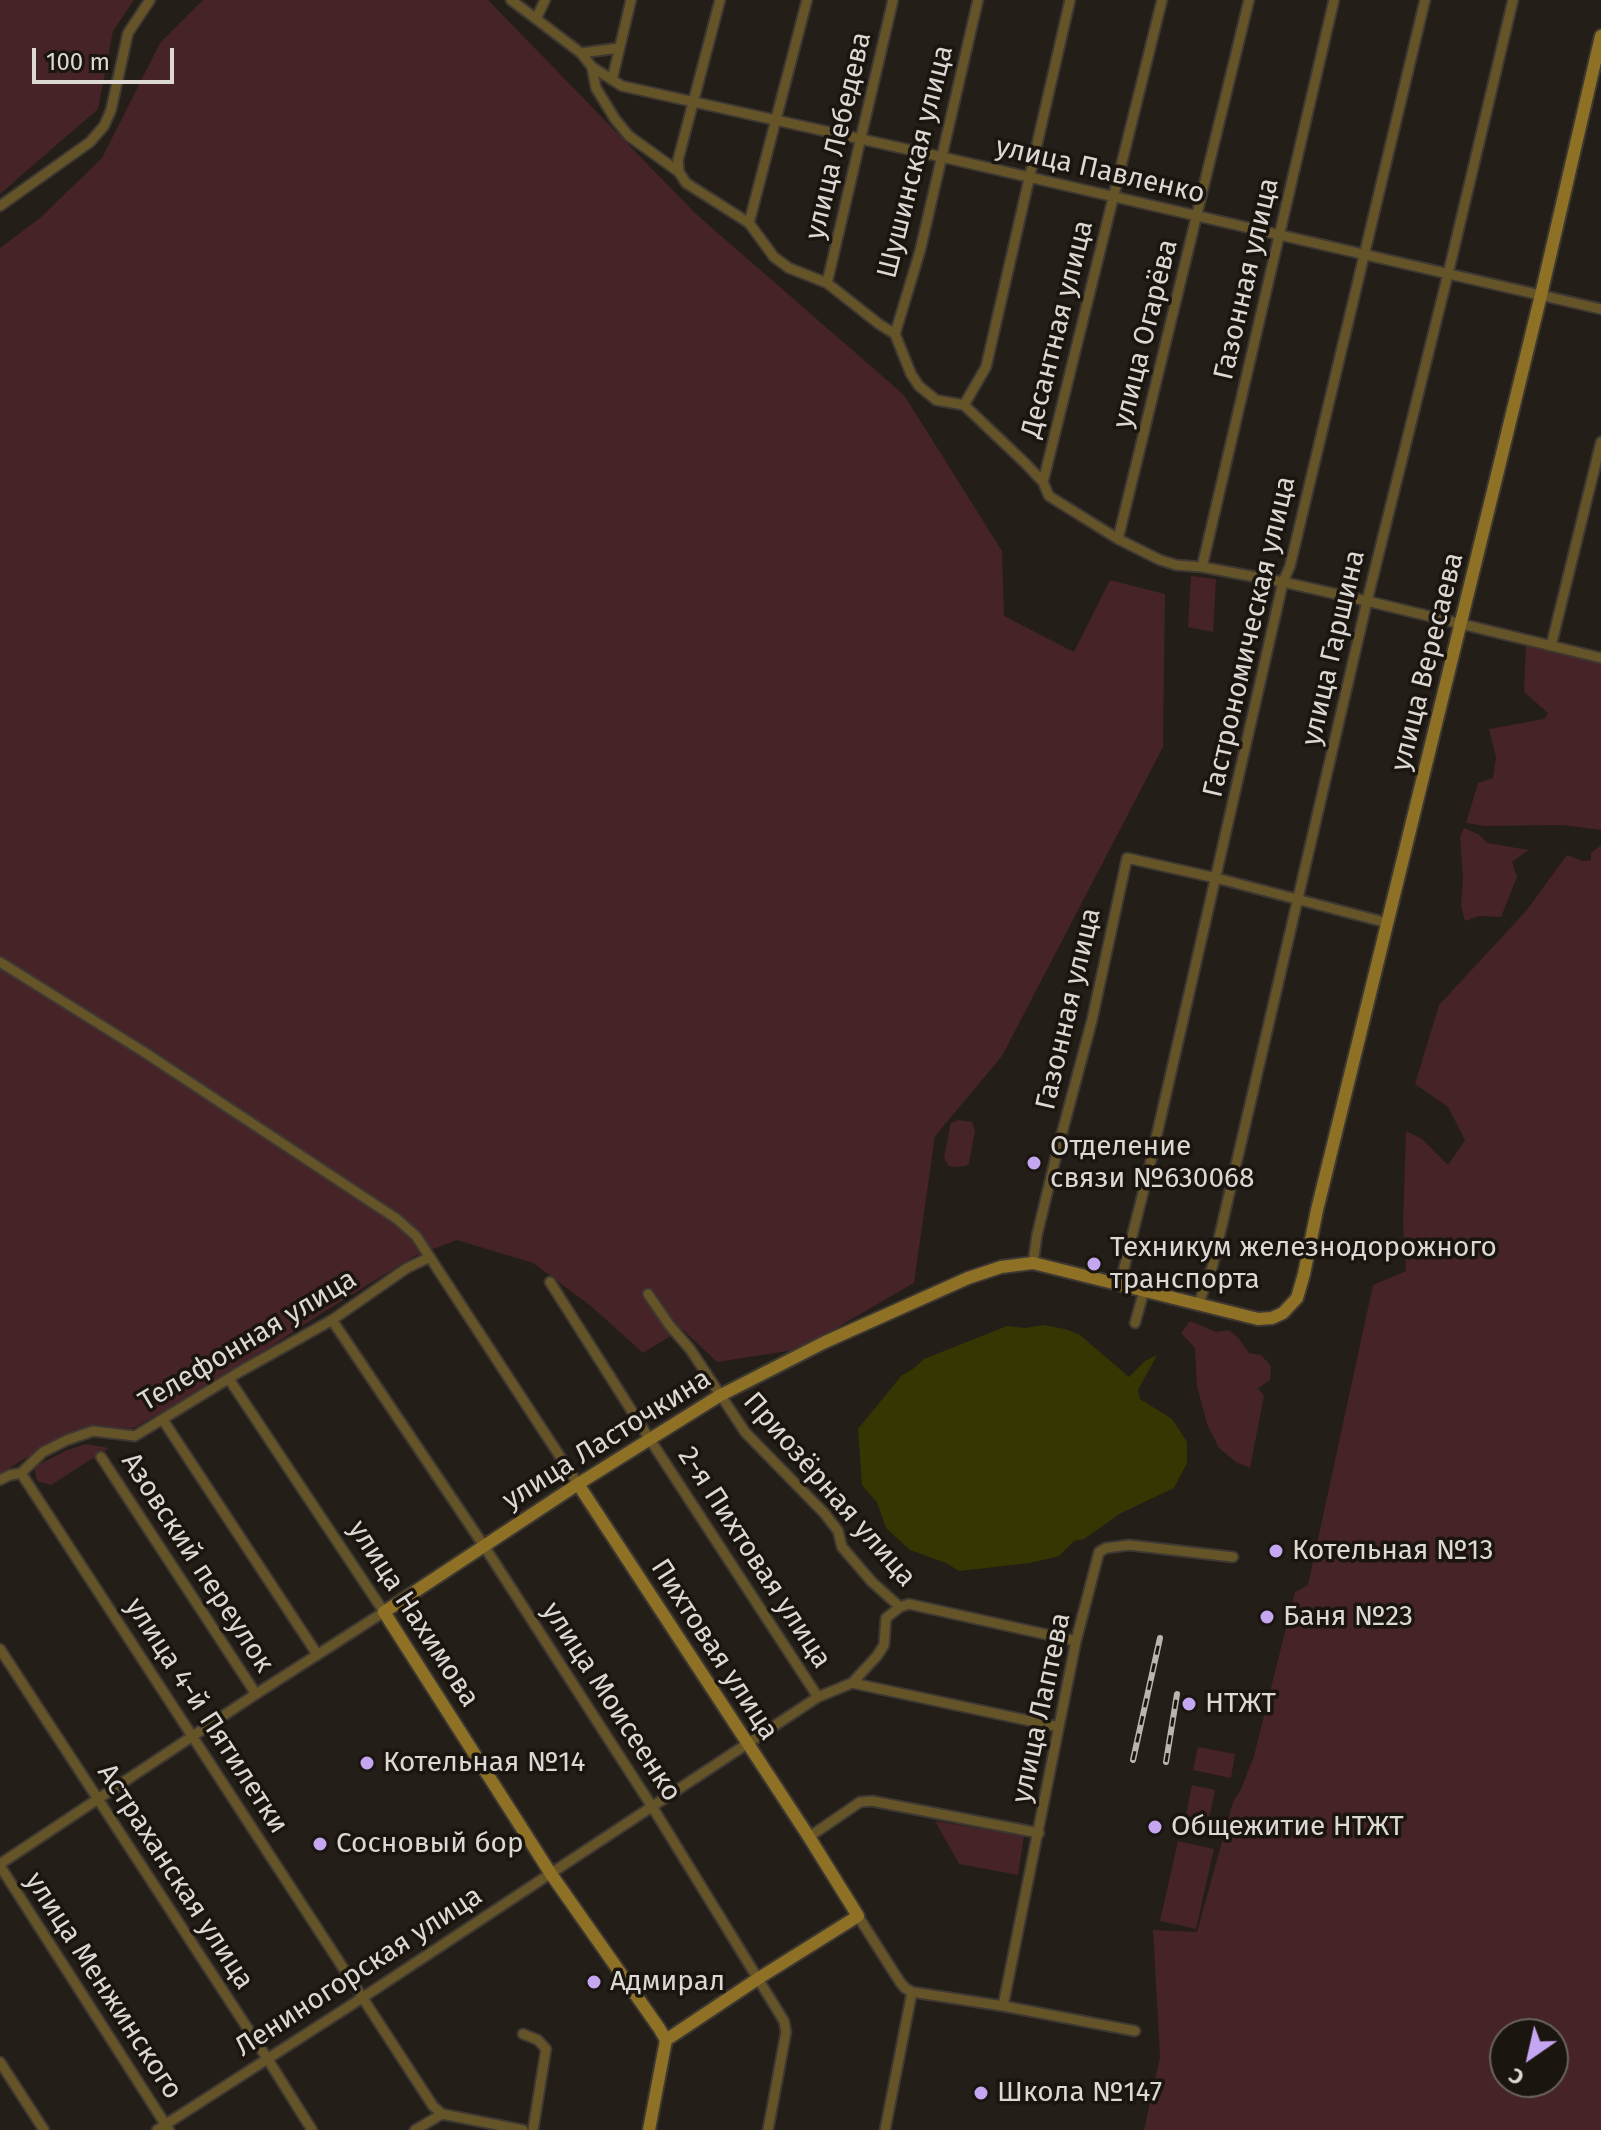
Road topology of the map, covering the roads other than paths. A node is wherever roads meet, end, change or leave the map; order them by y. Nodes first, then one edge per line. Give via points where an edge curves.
1 (150, 0) edge
2 (511, 0) edge
3 (545, 0) edge
4 (631, 0) edge
5 (720, 0) edge
6 (807, 0) edge
7 (893, 0) edge
8 (978, 0) edge
9 (1070, 0) edge
10 (1162, 0) edge
11 (1249, 0) edge
12 (1334, 0) edge
13 (1425, 0) edge
14 (1513, 0) edge
15 (536, 19) junction
16 (1601, 36) edge
17 (619, 48) junction
18 (581, 53) junction
19 (592, 67) junction
20 (612, 80) junction
21 (694, 102) junction
22 (776, 120) junction
23 (860, 140) junction
24 (942, 157) junction
25 (679, 172) junction
26 (1029, 178) junction
27 (1114, 197) junction
28 (0, 206) edge
29 (1197, 217) junction
30 (749, 223) junction
31 (1280, 236) junction
32 (1364, 254) junction
33 (1448, 274) junction
34 (827, 283) junction
35 (1541, 295) junction
36 (1601, 309) edge
37 (895, 334) junction
38 (964, 405) junction
39 (1601, 442) edge
40 (1043, 482) junction
41 (1118, 539) junction
42 (1202, 567) junction
43 (1283, 582) junction
44 (1367, 601) junction
45 (1462, 623) junction
46 (1551, 646) junction
47 (1601, 658) edge
48 (1216, 878) junction
49 (1299, 901) junction
50 (1388, 923) junction
51 (0, 962) edge
52 (430, 1257) junction
53 (1033, 1263) junction
54 (550, 1282) dead end
55 (1120, 1284) junction
56 (1144, 1291) junction
57 (648, 1294) dead end
58 (1297, 1298) joint
59 (1198, 1305) junction
60 (332, 1320) junction
61 (1135, 1323) dead end
62 (229, 1379) junction
63 (719, 1396) junction
64 (163, 1420) junction
65 (649, 1438) junction
66 (101, 1457) dead end
67 (21, 1473) junction
68 (0, 1480) edge
69 (578, 1484) junction
70 (484, 1546) junction
71 (1233, 1557) dead end
72 (900, 1607) junction
73 (384, 1612) junction
74 (1076, 1641) junction
75 (0, 1649) edge
76 (317, 1654) junction
77 (852, 1683) junction
78 (256, 1694) junction
79 (818, 1697) junction
80 (1059, 1727) junction
81 (193, 1737) junction
82 (747, 1745) junction
83 (97, 1798) junction
84 (653, 1808) junction
85 (1039, 1833) junction
86 (809, 1837) junction
87 (0, 1865) edge
88 (551, 1874) junction
89 (858, 1916) junction
90 (759, 1978) junction
91 (912, 1992) junction
92 (362, 1998) junction
93 (1003, 2006) junction
94 (1135, 2031) dead end
95 (523, 2034) dead end
96 (666, 2040) junction
97 (267, 2058) junction
98 (0, 2062) edge
99 (442, 2114) junction
100 (164, 2128) edge
101 (44, 2130) edge
102 (312, 2130) edge
103 (415, 2130) edge
104 (523, 2130) edge
105 (533, 2130) edge
106 (649, 2130) edge
107 (768, 2130) edge
108 (885, 2130) edge

1 - 28 street via 128,33 104,126 90,142
2 - 15 street
3 - 15 street
4 - 17 street
5 - 21 street
6 - 22 street
7 - 23 street, улица Лебедева
8 - 24 street, Шушинская улица
9 - 26 street
10 - 27 street, Десантная улица
11 - 29 street, улица Огарёва
12 - 31 street, Газонная улица
13 - 32 street, Гастрономическая улица
14 - 33 street, улица Гаршина
15 - 18 street
16 - 35 street, улица Вересаева
17 - 18 street
17 - 20 street
18 - 19 street
19 - 20 street, улица Павленко
19 - 25 street via 596,88 629,136
20 - 21 street, улица Павленко
21 - 22 street, улица Павленко
21 - 25 street
22 - 23 street, улица Павленко
22 - 30 street
23 - 24 street, улица Павленко
23 - 34 street, улица Лебедева
24 - 26 street, улица Павленко
24 - 37 street, Шушинская улица
25 - 30 street via 686,183
26 - 27 street, улица Павленко
26 - 38 street via 986,367
27 - 29 street, улица Павленко
27 - 40 street, Десантная улица
29 - 31 street, улица Павленко
29 - 41 street, улица Огарёва
30 - 34 street via 774,257
31 - 32 street, улица Павленко
31 - 42 street, Газонная улица
32 - 33 street, улица Павленко
32 - 43 street, Гастрономическая улица
33 - 35 street, улица Павленко
33 - 44 street, улица Гаршина
34 - 37 street
35 - 36 street, улица Павленко
35 - 45 street, улица Вересаева
37 - 38 street via 919,386 936,400
38 - 40 street
39 - 46 street
40 - 41 street via 1049,496
41 - 42 street via 1160,560
42 - 43 street
43 - 44 street
43 - 48 street, Гастрономическая улица
44 - 45 street
44 - 49 street, улица Гаршина
45 - 46 street
45 - 50 street, улица Вересаева
46 - 47 street
48 - 49 street
48 - 53 street, Газонная улица via 1127,858
48 - 55 street, Гастрономическая улица
49 - 50 street
49 - 59 street, улица Гаршина via 1212,1268
50 - 58 street, улица Вересаева
51 - 52 street, Пихтовая улица via 397,1219
52 - 60 street, Телефонная улица
52 - 69 street, Пихтовая улица
53 - 55 street, улица Ласточкина
53 - 63 street, улица Ласточкина via 968,1278
54 - 65 street, 2-я Пихтовая улица
55 - 56 street, улица Ласточкина
56 - 59 street, улица Ласточкина
56 - 61 street
57 - 63 street, Приозёрная улица
58 - 59 street, улица Ласточкина via 1283,1313 1258,1319
60 - 62 street, Телефонная улица
60 - 70 street, улица Моисеенко
62 - 64 street, Телефонная улица
62 - 73 street, улица Нахимова
63 - 65 street, улица Ласточкина
63 - 72 street, Приозёрная улица via 745,1432 825,1514 852,1559
64 - 67 street, Телефонная улица via 135,1436 93,1431 67,1440 43,1452
64 - 76 street
65 - 69 street, улица Ласточкина
65 - 79 street, 2-я Пихтовая улица
66 - 78 street, Азовский переулок
67 - 68 street, Телефонная улица
67 - 81 street, улица 4-й Пятилетки
69 - 70 street, улица Ласточкина
69 - 82 street, Пихтовая улица
70 - 73 street, улица Ласточкина
70 - 84 street, улица Моисеенко
71 - 74 street, улица Лаптева via 1129,1545 1106,1548 1099,1552
72 - 74 street, Приозёрная улица via 909,1604
72 - 77 street via 886,1618 884,1645
73 - 76 street, улица Ласточкина
73 - 88 street, улица Нахимова
74 - 80 street, улица Лаптева
75 - 83 street, Астраханская улица
76 - 78 street, улица Ласточкина
77 - 79 street, Лениногорская улица
77 - 80 street
78 - 81 street, улица Ласточкина
79 - 82 street, Лениногорская улица
80 - 85 street, улица Лаптева
81 - 83 street, улица Ласточкина
81 - 92 street, улица 4-й Пятилетки
82 - 84 street, Лениногорская улица
82 - 86 street, Пихтовая улица
83 - 87 street, улица Ласточкина
83 - 97 street, Астраханская улица
84 - 88 street, Лениногорская улица
84 - 90 street, улица Моисеенко
85 - 86 street via 872,1801 860,1802
85 - 93 street, улица Лаптева
86 - 89 street, Пихтовая улица
87 - 100 street, улица Менжинского
88 - 92 street, Лениногорская улица
88 - 96 street, улица Нахимова
89 - 90 street
89 - 91 street, Пихтовая улица
90 - 96 street
90 - 107 street, улица Моисеенко via 786,2032
91 - 93 street
91 - 108 street
92 - 97 street, Лениногорская улица
92 - 99 street, улица 4-й Пятилетки
93 - 94 street
95 - 105 street via 546,2049
96 - 106 street
97 - 100 street, Лениногорская улица
97 - 102 street, Астраханская улица
98 - 101 street
99 - 103 street
99 - 104 street

